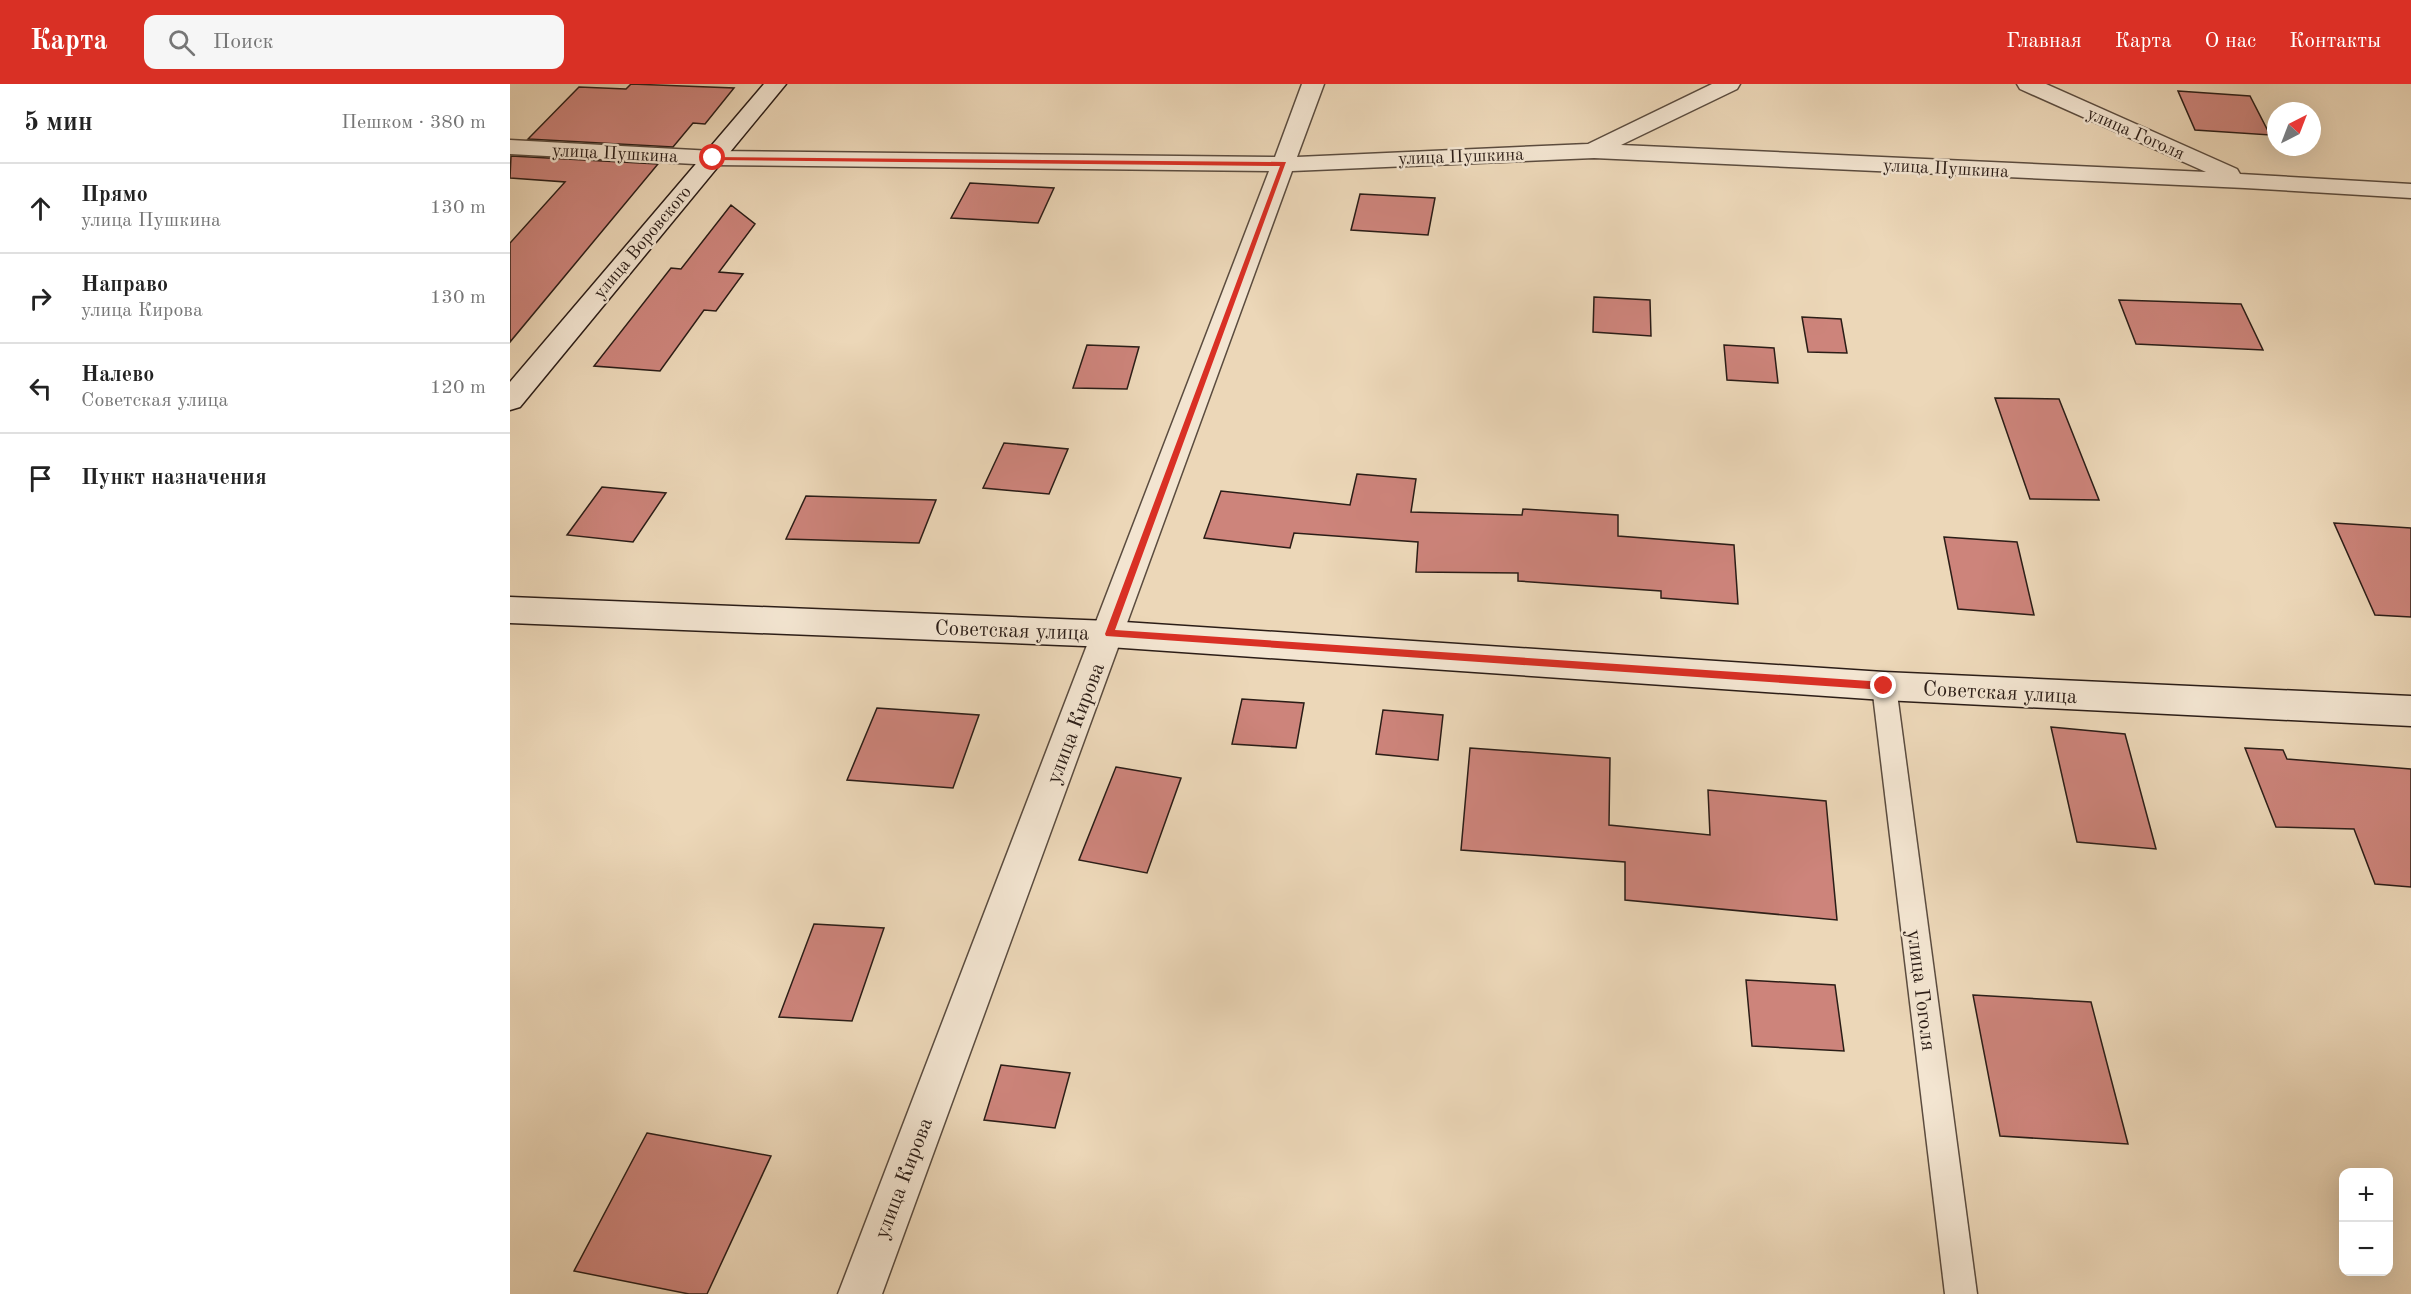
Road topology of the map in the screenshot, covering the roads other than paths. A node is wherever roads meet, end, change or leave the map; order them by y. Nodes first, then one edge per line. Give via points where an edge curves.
1 (775, 84) edge
2 (1312, 84) edge
3 (1729, 84) edge
4 (2028, 84) edge
5 (510, 147) edge
6 (1594, 151) junction
7 (713, 158) junction
8 (1284, 164) junction
9 (2245, 181) junction
10 (2411, 191) edge
11 (510, 400) edge
12 (510, 610) edge
13 (1109, 634) junction
14 (1884, 686) junction
15 (2411, 711) edge
16 (860, 1294) edge
17 (1960, 1294) edge

1 - 7 street, улица Воровского
2 - 8 street, улица Кирова
3 - 6 street
4 - 9 street, улица Гоголя
5 - 7 street, улица Пушкина
6 - 8 street, улица Пушкина
6 - 9 street, улица Пушкина
7 - 8 street, улица Пушкина
7 - 11 street, улица Воровского
8 - 13 street, улица Кирова
9 - 10 street, улица Пушкина
12 - 13 street, Советская улица
13 - 14 street, Советская улица
13 - 16 street, улица Кирова
14 - 15 street, Советская улица
14 - 17 lane, улица Гоголя

